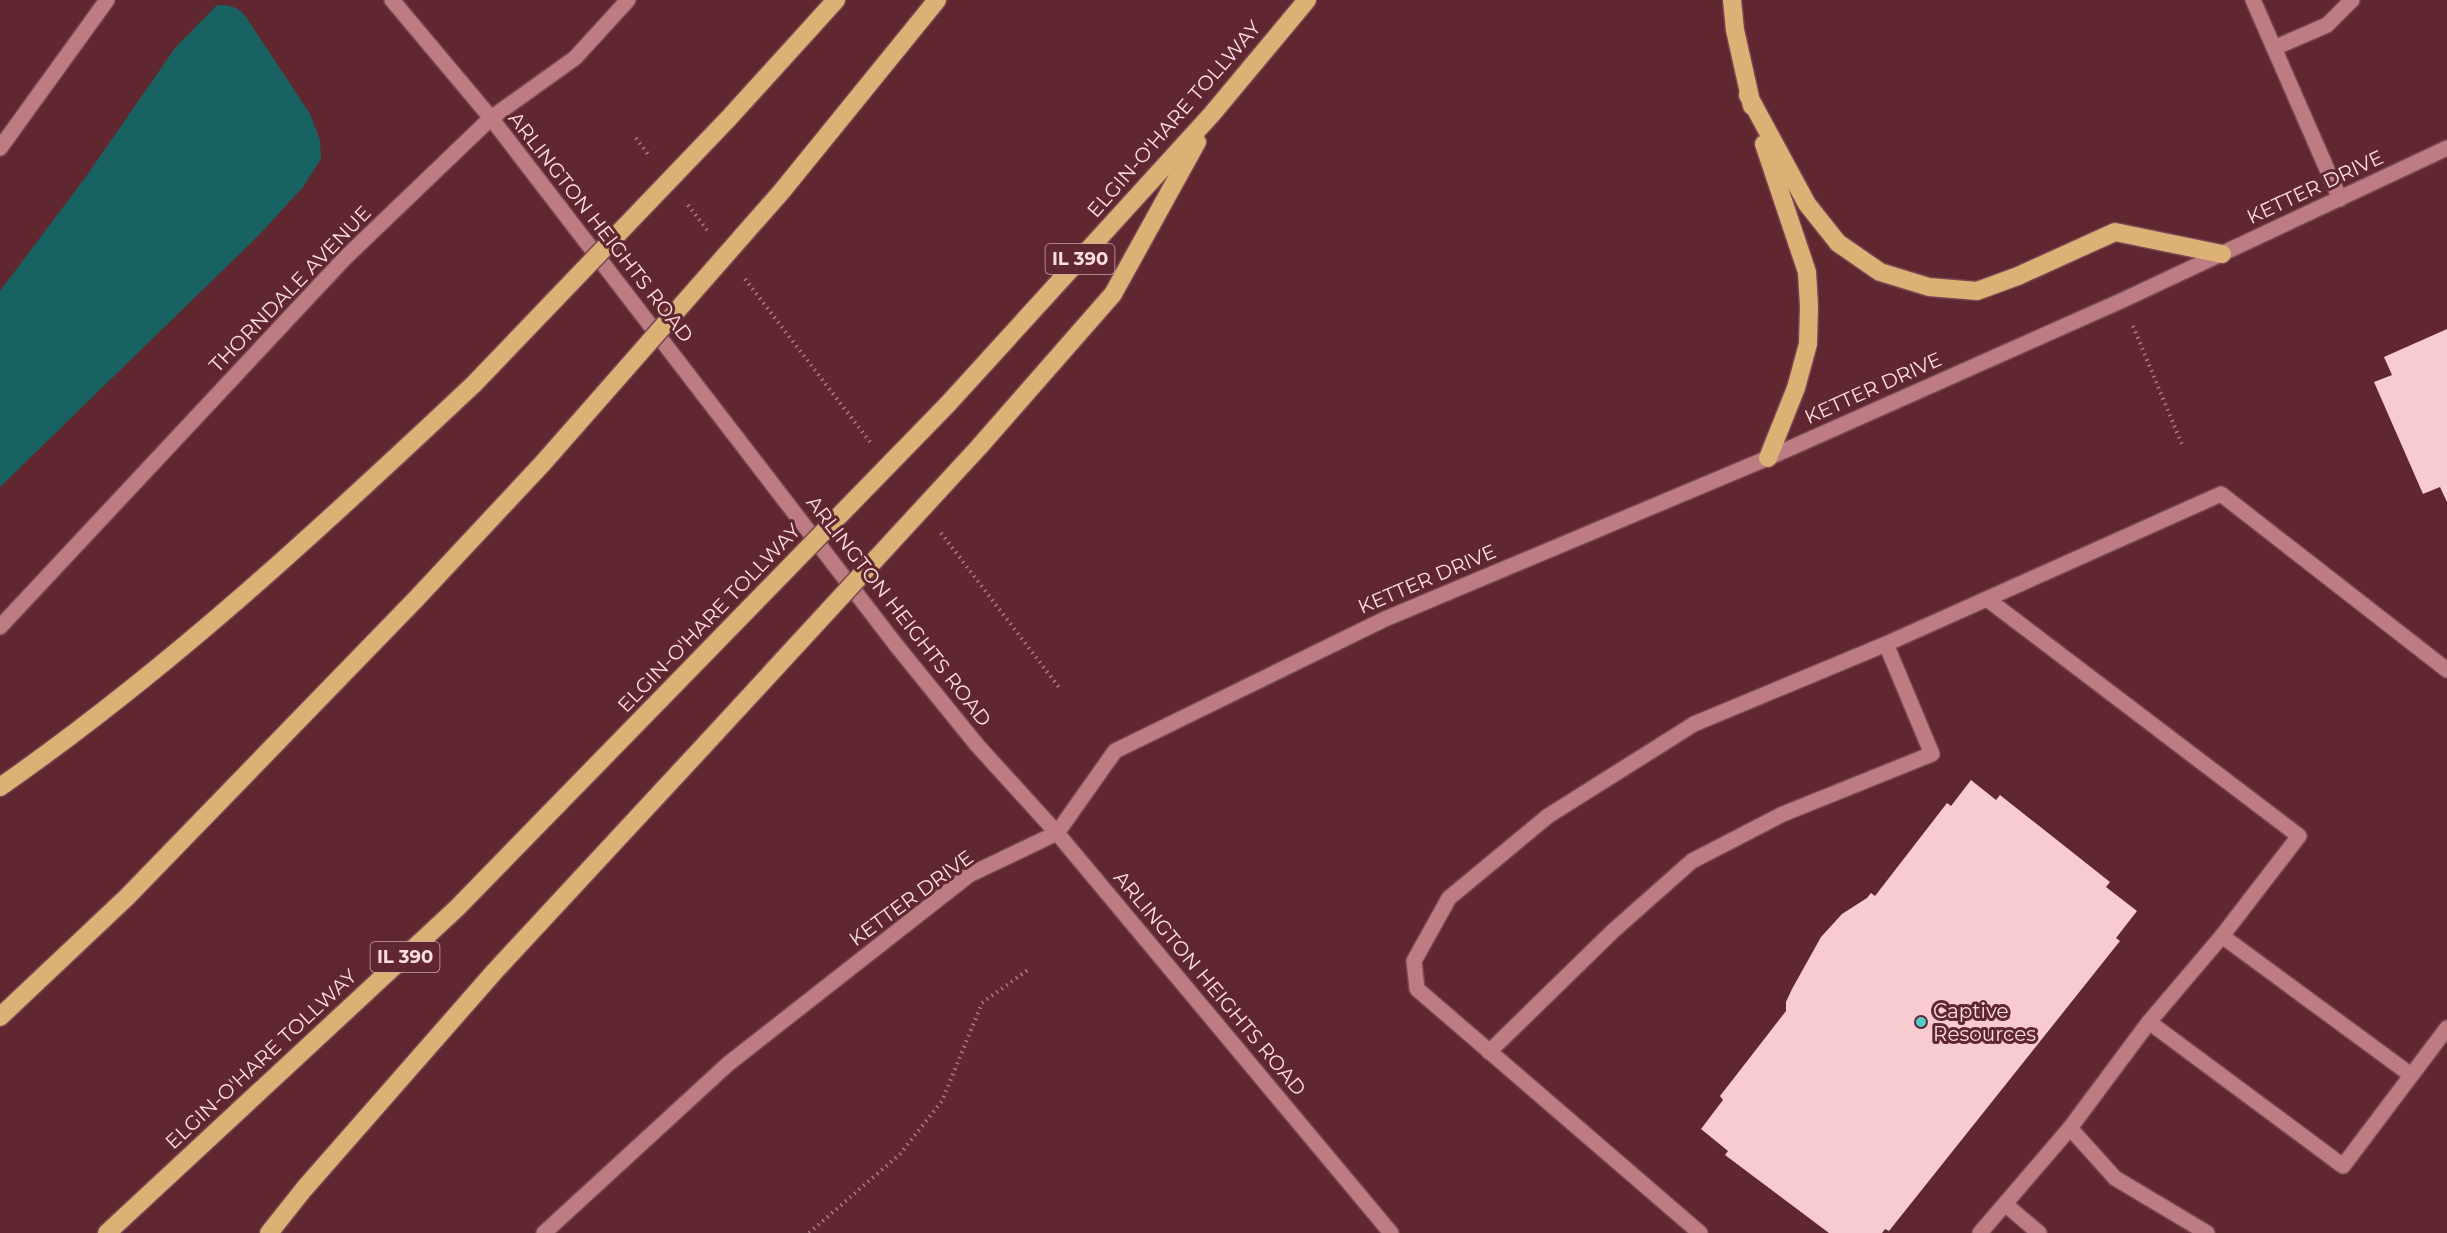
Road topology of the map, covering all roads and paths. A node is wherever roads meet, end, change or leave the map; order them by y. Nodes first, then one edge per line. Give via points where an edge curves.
1 (107, 0) edge
2 (392, 0) edge
3 (628, 0) edge
4 (836, 0) edge
5 (938, 0) edge
6 (1307, 0) edge
7 (1731, 0) edge
8 (2253, 0) edge
9 (2352, 0) edge
10 (2274, 48) junction
11 (1748, 95) junction
12 (1212, 114) junction
13 (491, 118) junction
14 (636, 138) dead end
15 (0, 148) edge
16 (2447, 148) edge
17 (651, 157) dead end
18 (2340, 199) junction
19 (688, 205) dead end
20 (710, 233) dead end
21 (2222, 254) junction
22 (739, 271) dead end
23 (2123, 300) junction
24 (871, 442) dead end
25 (2183, 447) dead end
26 (1768, 458) junction
27 (937, 528) dead end
28 (1987, 599) junction
29 (0, 627) edge
30 (1886, 644) junction
31 (2447, 670) edge
32 (1061, 690) dead end
33 (0, 787) edge
34 (1057, 833) junction
35 (2222, 936) junction
36 (1029, 969) dead end
37 (0, 1017) edge
38 (2149, 1022) junction
39 (2447, 1028) edge
40 (1489, 1052) junction
41 (2411, 1076) junction
42 (2070, 1128) junction
43 (2005, 1204) junction
44 (107, 1233) edge
45 (269, 1233) edge
46 (544, 1233) edge
47 (809, 1233) edge
48 (1391, 1233) edge
49 (1700, 1233) edge
50 (1980, 1233) edge
51 (2039, 1233) edge
52 (2207, 1233) edge

1 - 15 street
2 - 13 street, ARLINGTON HEIGHTS ROAD
3 - 13 street, THORNDALE AVENUE via 575,58
4 - 33 highway, bridge via 728,119 474,384 306,541 189,642 58,747
5 - 37 highway, bridge via 782,191 543,463 135,888
6 - 12 highway, ELGIN-O'HARE TOLLWAY / IL 390
7 - 11 highway
8 - 10 street
9 - 10 street via 2327,25
10 - 18 street
11 - 21 highway via 1807,204 1838,243 1880,272 1929,287 1977,291 2115,232
11 - 26 highway via 1807,272 1808,344 1796,388
12 - 44 highway, ELGIN-O'HARE TOLLWAY / IL 390, bridge via 947,405 457,908
12 - 45 highway, bridge via 1113,294 979,447 495,971
13 - 29 street, THORNDALE AVENUE via 345,258
13 - 34 street, ARLINGTON HEIGHTS ROAD via 896,645 976,745
14 - 17 path
16 - 18 street, KETTER DRIVE
18 - 21 street, KETTER DRIVE
19 - 20 path
21 - 23 street, KETTER DRIVE
22 - 24 path
23 - 25 path
23 - 26 street, KETTER DRIVE
26 - 34 street, KETTER DRIVE via 1385,619 1116,751
27 - 32 path
28 - 30 street
28 - 31 street via 2221,494
28 - 35 street via 2299,836
30 - 40 street via 1932,754 1782,814 1692,861 1612,931
30 - 40 street via 1694,724 1548,816 1449,898 1414,961 1417,989
34 - 46 street, KETTER DRIVE via 969,876 728,1064
34 - 48 street, ARLINGTON HEIGHTS ROAD
35 - 38 street
35 - 41 street
36 - 47 path via 982,1003 942,1101 900,1154
38 - 41 street via 2343,1166
38 - 42 street
39 - 41 street
40 - 49 street
42 - 43 street
42 - 52 street via 2115,1178
43 - 50 street
43 - 51 street

